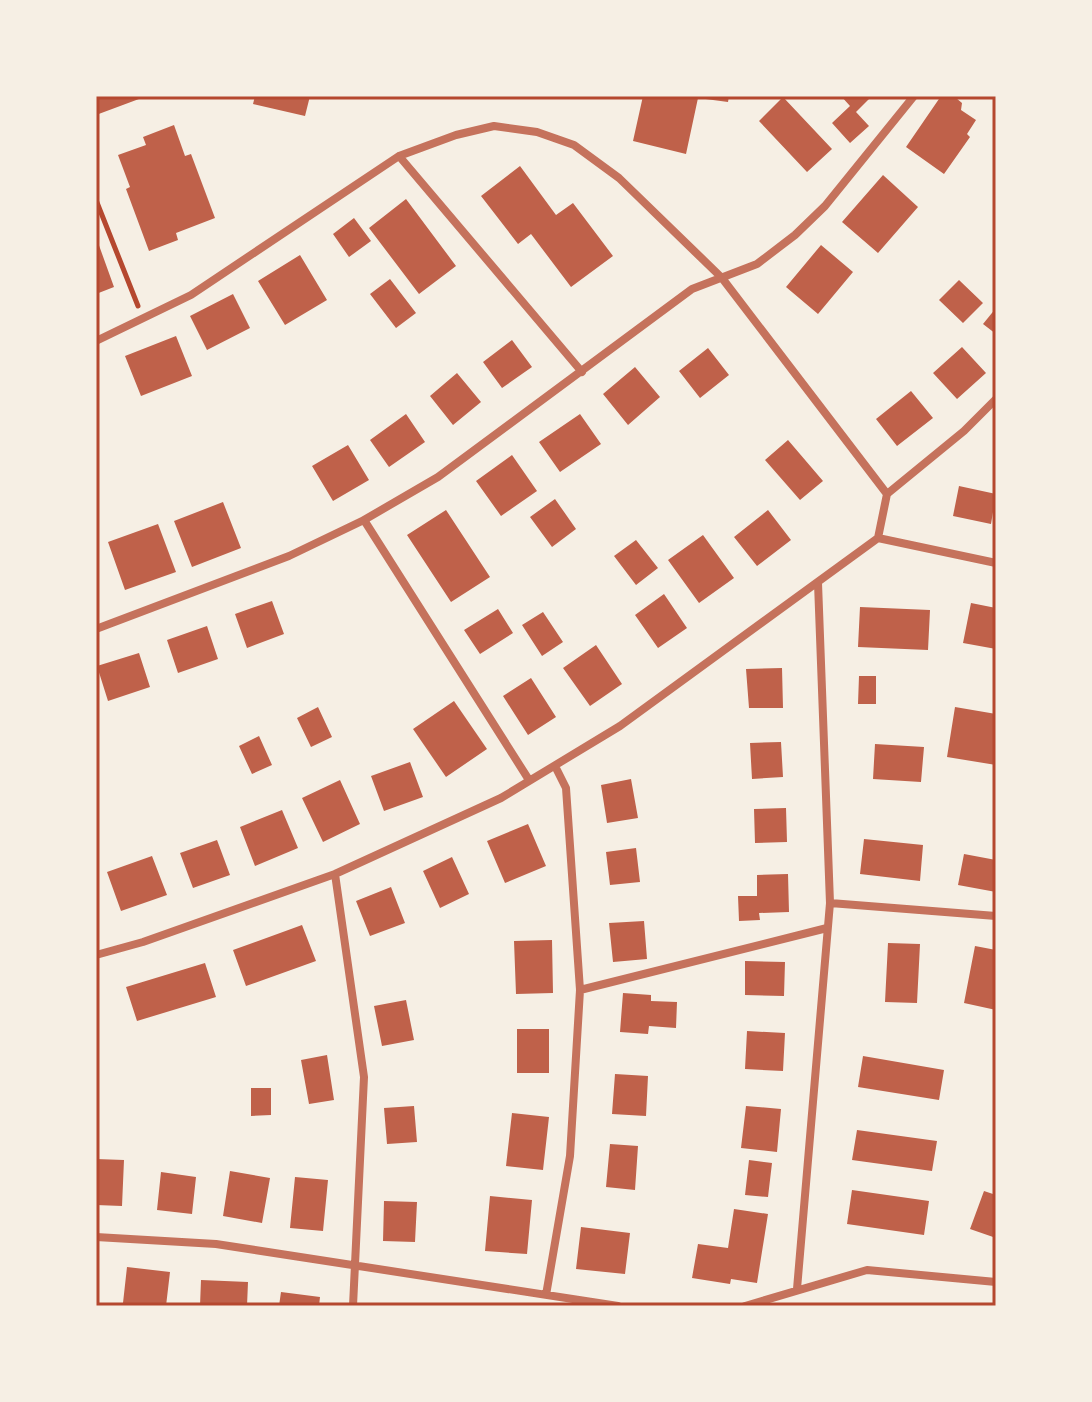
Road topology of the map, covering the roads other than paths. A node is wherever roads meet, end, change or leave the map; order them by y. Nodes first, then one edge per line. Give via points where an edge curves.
1 (914, 96) edge
2 (399, 156) junction
3 (722, 278) junction
4 (96, 341) edge
5 (582, 372) junction
6 (996, 399) edge
7 (887, 494) junction
8 (364, 520) junction
9 (878, 538) junction
10 (996, 563) edge
11 (818, 583) junction
12 (96, 629) edge
13 (555, 766) junction
14 (529, 780) junction
15 (335, 874) junction
16 (830, 903) junction
17 (996, 916) edge
18 (827, 928) junction
19 (96, 955) edge
20 (580, 990) junction
21 (96, 1237) edge
22 (357, 1267) junction
23 (996, 1282) edge
24 (797, 1289) junction
25 (546, 1295) junction
26 (353, 1306) edge
27 (618, 1306) edge
28 (745, 1306) edge

1 - 3 street via 825,206 757,264
2 - 3 street via 494,126 537,132 574,145 619,178
2 - 4 street via 191,295
2 - 5 street
3 - 5 street via 692,289
3 - 7 street
5 - 8 street via 438,477
6 - 7 street
7 - 9 street
8 - 12 street via 289,556
8 - 14 street
9 - 10 street
9 - 11 street
11 - 13 street via 620,726
11 - 16 street
13 - 14 street
13 - 20 street via 566,788
14 - 15 street
15 - 19 street
15 - 22 street via 364,1077
16 - 17 street
16 - 18 street
18 - 20 street
18 - 24 street
20 - 25 street via 570,1156
21 - 22 street via 216,1244
22 - 25 street
22 - 26 street
23 - 24 street via 867,1270
24 - 28 street
25 - 27 street

